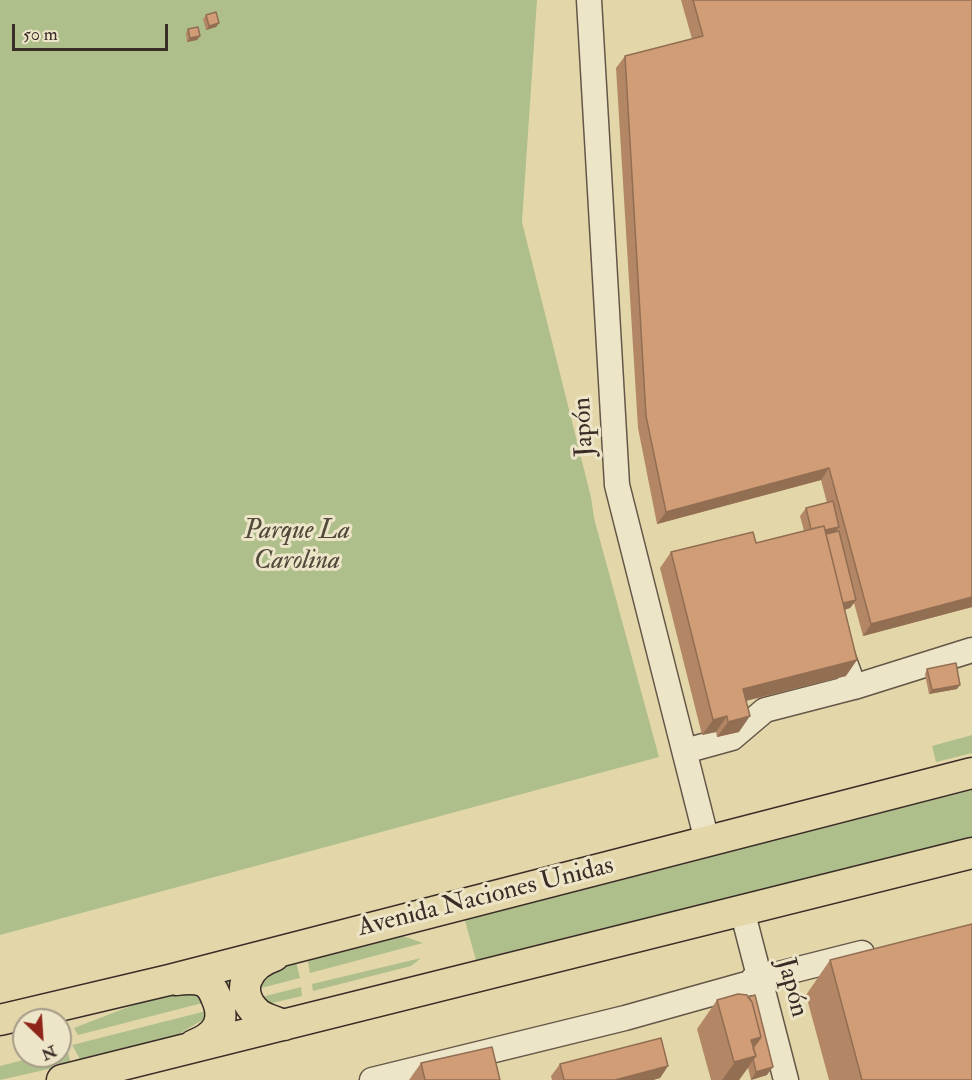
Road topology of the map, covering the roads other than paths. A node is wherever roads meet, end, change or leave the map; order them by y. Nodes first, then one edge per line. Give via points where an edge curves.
1 (589, 0) edge
2 (679, 628) dead end
3 (655, 636) junction
4 (813, 644) edge
5 (972, 650) edge
6 (854, 687) junction
7 (685, 751) junction
8 (972, 773) edge
9 (707, 841) junction
10 (972, 853) edge
11 (742, 910) junction
12 (304, 944) junction
13 (879, 949) edge
14 (169, 980) junction
15 (760, 980) junction
16 (0, 1020) edge
17 (284, 1025) junction
18 (177, 1051) junction
19 (62, 1080) edge
20 (372, 1080) edge
21 (786, 1080) edge

1 - 3 street, Japón via 617,485
2 - 3 street
3 - 7 street, Japón
4 - 6 street via 833,628
5 - 6 street
6 - 7 street via 765,710 732,738
7 - 9 street, Japón
8 - 9 main road, Avenida Naciones Unidas
9 - 12 main road, Avenida Naciones Unidas
10 - 11 main road
11 - 15 street, Japón
11 - 17 main road
12 - 14 main road, Avenida Naciones Unidas
12 - 17 main road via 253,966 245,984 249,1003 259,1014
13 - 15 street
14 - 16 main road, Avenida Naciones Unidas
14 - 18 main road via 205,982 221,1010 218,1029 209,1039
15 - 20 street via 625,1018
15 - 21 street, Japón
17 - 18 main road
18 - 19 main road

